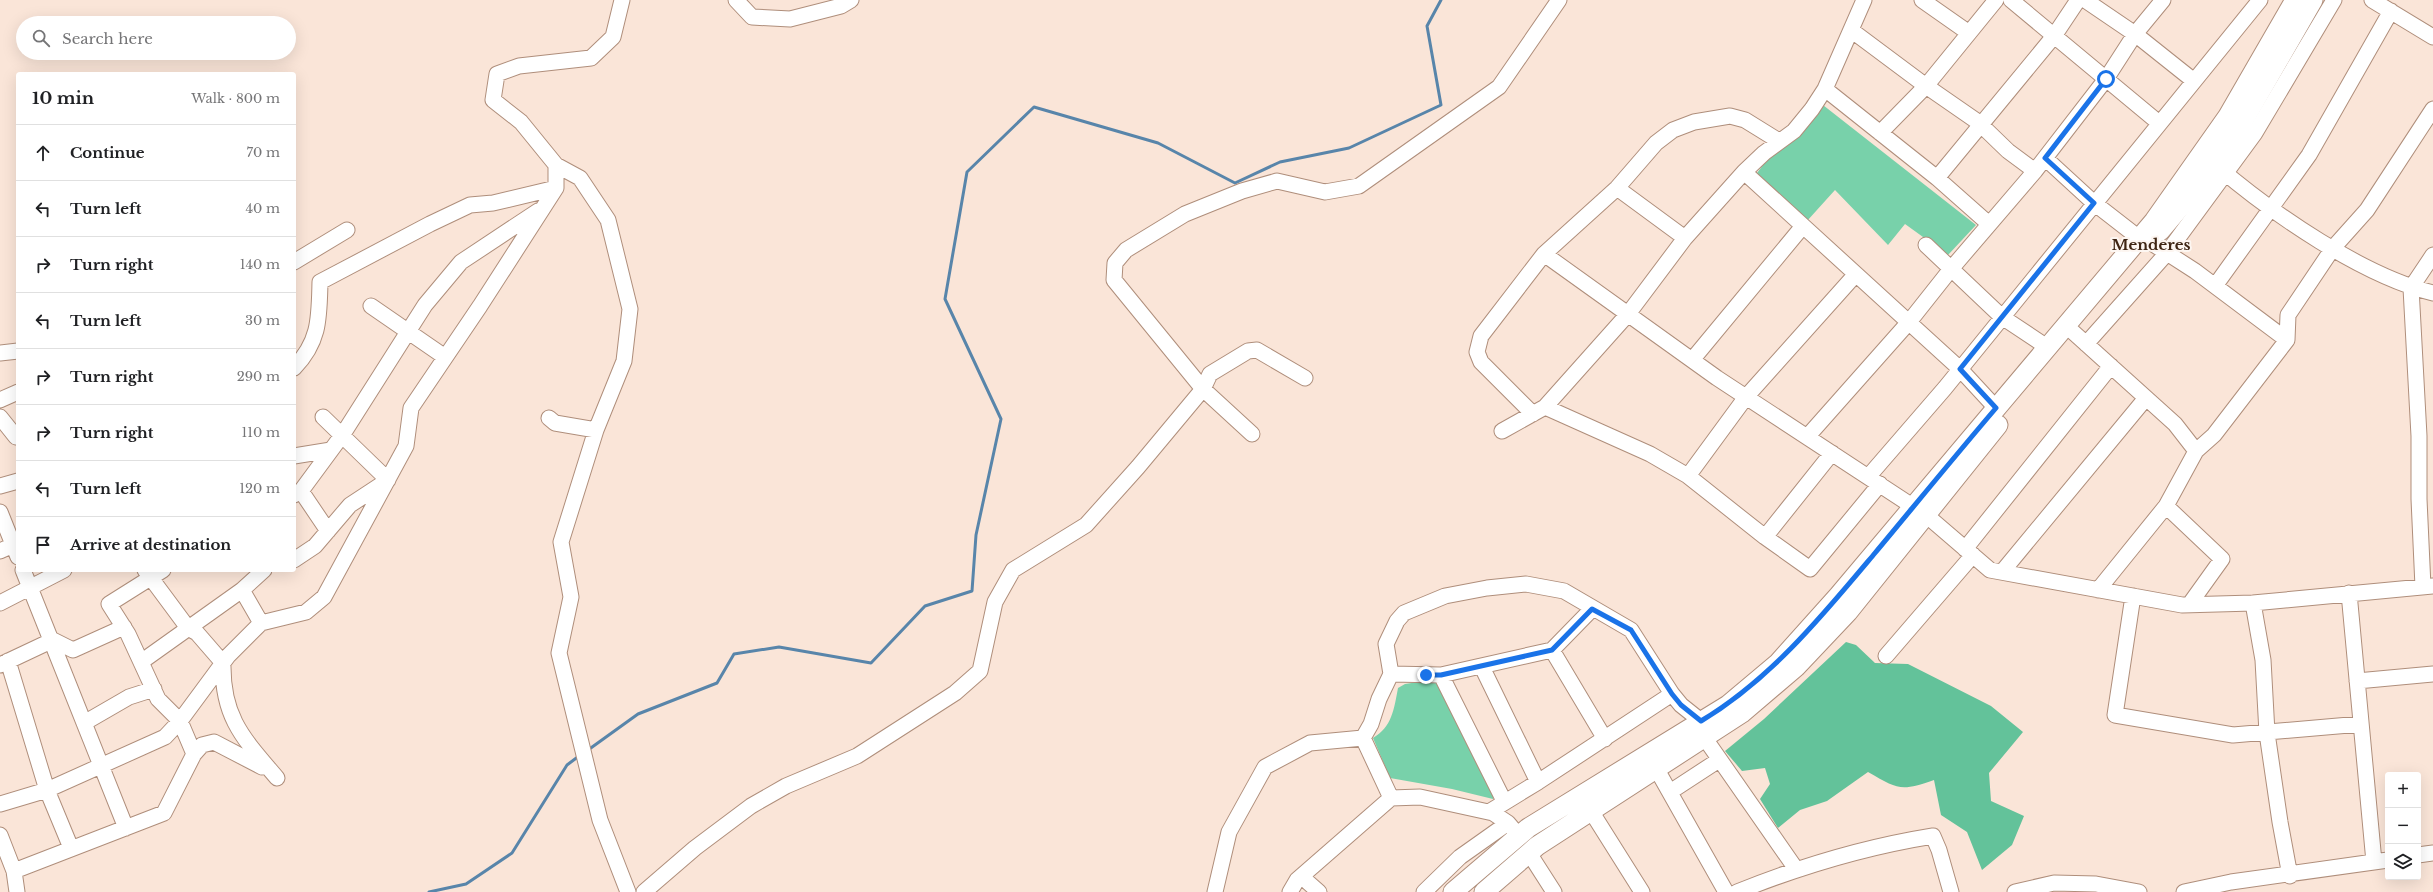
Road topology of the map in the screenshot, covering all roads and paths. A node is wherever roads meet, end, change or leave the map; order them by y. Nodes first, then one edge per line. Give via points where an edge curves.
1 (622, 0) edge
2 (736, 0) edge
3 (851, 0) edge
4 (1559, 0) edge
5 (1864, 0) edge
6 (1922, 0) edge
7 (1996, 0) edge
8 (2012, 0) edge
9 (2078, 0) edge
10 (2085, 0) edge
11 (2163, 0) edge
12 (2260, 0) edge
13 (2294, 0) edge
14 (2313, 0) edge
15 (2334, 0) edge
16 (2372, 0) edge
17 (2391, 11) junction
18 (1851, 30) junction
19 (1968, 33) junction
20 (2136, 34) junction
21 (2054, 36) junction
22 (2433, 37) edge
23 (2106, 79) junction
24 (2194, 81) junction
25 (1926, 86) junction
26 (1825, 89) junction
27 (2433, 109) edge
28 (2159, 123) junction
29 (1981, 124) junction
30 (1880, 133) junction
31 (1779, 142) junction
32 (2045, 158) junction
33 (556, 165) junction
34 (2219, 168) junction
35 (2035, 171) junction
36 (1744, 172) junction
37 (1937, 178) junction
38 (556, 188) junction
39 (1617, 188) junction
40 (2094, 203) junction
41 (544, 207) junction
42 (2269, 208) junction
43 (1988, 224) junction
44 (1803, 226) junction
45 (347, 230) dead end
46 (1685, 238) junction
47 (2144, 240) junction
48 (1926, 245) dead end
49 (2333, 248) junction
50 (2167, 253) junction
51 (1544, 254) junction
52 (2433, 255) edge
53 (296, 261) edge
54 (1951, 269) junction
55 (1856, 274) junction
56 (2215, 286) junction
57 (2411, 288) junction
58 (2433, 293) edge
59 (371, 306) dead end
60 (1628, 314) junction
61 (2002, 317) junction
62 (1909, 322) junction
63 (408, 329) junction
64 (2080, 338) junction
65 (2287, 340) junction
66 (2047, 347) junction
67 (16, 351) edge
68 (0, 353) edge
69 (445, 357) junction
70 (1692, 360) junction
71 (296, 365) edge
72 (2111, 366) junction
73 (1960, 369) junction
74 (1305, 378) dead end
75 (1203, 389) junction
76 (16, 393) edge
77 (1746, 397) junction
78 (2146, 398) junction
79 (0, 400) edge
80 (1996, 408) junction
81 (1539, 411) junction
82 (0, 417) edge
83 (324, 417) dead end
84 (549, 418) dead end
85 (596, 430) junction
86 (1502, 431) dead end
87 (343, 434) junction
88 (1252, 434) dead end
89 (16, 437) dead end
90 (1807, 437) junction
91 (332, 450) junction
92 (2196, 451) junction
93 (1832, 453) junction
94 (296, 456) edge
95 (1688, 476) junction
96 (388, 480) junction
97 (1874, 480) junction
98 (16, 482) edge
99 (0, 486) edge
100 (297, 493) edge
101 (2166, 506) junction
102 (1920, 511) junction
103 (0, 512) edge
104 (328, 531) junction
105 (1765, 537) junction
106 (12, 549) edge
107 (1969, 552) junction
108 (296, 559) edge
109 (24, 572) edge
110 (60, 572) edge
111 (262, 572) edge
112 (2002, 572) junction
113 (148, 574) edge
114 (2428, 586) edge
115 (30, 587) junction
116 (242, 590) junction
117 (2098, 590) junction
118 (2349, 593) junction
119 (2133, 596) junction
120 (0, 603) edge
121 (2253, 603) junction
122 (2189, 604) junction
123 (1592, 609) junction
124 (261, 623) junction
125 (124, 627) junction
126 (188, 628) junction
127 (53, 640) junction
128 (1552, 650) junction
129 (1886, 656) dead end
130 (141, 662) junction
131 (4, 663) edge
132 (223, 663) junction
133 (1482, 667) junction
134 (1391, 674) junction
135 (2433, 674) edge
136 (1441, 675) junction
137 (2358, 681) junction
138 (154, 689) junction
139 (1672, 694) junction
140 (180, 721) junction
141 (84, 723) junction
142 (2361, 724) junction
143 (1703, 729) junction
144 (2267, 733) junction
145 (1363, 738) junction
146 (1605, 739) junction
147 (194, 754) junction
148 (1719, 760) junction
149 (102, 766) junction
150 (1656, 768) junction
151 (1538, 782) junction
152 (47, 790) junction
153 (1670, 792) junction
154 (1392, 798) junction
155 (1504, 801) junction
156 (0, 804) edge
157 (1590, 811) junction
158 (1489, 812) junction
159 (126, 828) junction
160 (1513, 830) junction
161 (0, 835) edge
162 (71, 848) junction
163 (1529, 853) junction
164 (2433, 853) edge
165 (2421, 855) edge
166 (2381, 861) edge
167 (1796, 869) junction
168 (14, 871) junction
169 (1302, 876) junction
170 (2290, 876) junction
171 (17, 892) edge
172 (628, 892) edge
173 (644, 892) edge
174 (1215, 892) edge
175 (1290, 892) edge
176 (1319, 892) edge
177 (1424, 892) edge
178 (1453, 892) edge
179 (1484, 892) edge
180 (1554, 892) edge
181 (1642, 892) edge
182 (1726, 892) edge
183 (1737, 892) edge
184 (1951, 892) edge
185 (2016, 892) edge
186 (2139, 892) edge
187 (2184, 892) edge

1 - 33 street via 612,37 591,58 519,66 497,74 493,100 521,122
2 - 3 street via 752,17 790,19 841,6
4 - 75 street via 1499,87 1359,186 1325,192 1277,181 1242,191 1185,214 1126,250 1115,263 1114,280
5 - 18 street
6 - 19 street
7 - 19 street
8 - 21 street
9 - 21 street
10 - 20 street
11 - 20 street
12 - 24 street
13 - 47 main road via 2228,116
14 - 34 main road
15 - 34 street via 2255,133
16 - 17 street
17 - 22 street
17 - 42 street via 2309,155
18 - 25 street
18 - 26 street
19 - 25 street
20 - 23 street
20 - 24 street
21 - 23 street
21 - 29 street
23 - 28 street
23 - 32 street
24 - 28 street
25 - 29 street
25 - 30 street
26 - 30 street
26 - 31 street via 1794,131
27 - 49 street via 2367,210
28 - 40 street
29 - 35 street via 2008,151
29 - 37 street
30 - 37 street
31 - 36 street
31 - 39 street via 1745,120 1730,116 1694,122 1672,130 1656,143
32 - 35 street
32 - 40 street
33 - 38 street
33 - 85 street via 580,178 608,220 630,309 624,361
34 - 42 street
34 - 47 main road
34 - 50 street
35 - 43 street
36 - 44 street
36 - 46 street
37 - 43 street
38 - 41 street
38 - 71 street via 493,203 470,205 320,282 319,324 312,345
39 - 46 street
39 - 51 street
40 - 47 street
40 - 61 street
41 - 63 street via 461,262
41 - 69 street
42 - 49 street
42 - 56 street
43 - 54 street
44 - 55 street
44 - 70 street
45 - 53 street
46 - 60 street
47 - 50 street
47 - 64 main road
47 - 66 main road
48 - 54 street
49 - 57 street
49 - 65 street via 2288,315
50 - 56 street
50 - 64 street
51 - 60 street
51 - 81 street via 1481,336 1477,352 1481,362
52 - 57 street
54 - 61 street
54 - 62 street
55 - 62 street
55 - 77 street
56 - 65 street
57 - 58 street
57 - 114 street via 2419,436 2419,499
59 - 63 street
60 - 70 street
60 - 81 street
61 - 66 street
61 - 73 street
62 - 73 street
62 - 90 street
63 - 69 street
63 - 87 street
64 - 72 street
64 - 102 main road
65 - 92 street via 2214,435
66 - 80 main road
67 - 68 street
69 - 96 street via 411,408 406,446
70 - 77 street
72 - 78 street
72 - 107 street
73 - 80 street
73 - 97 street
74 - 75 street via 1257,350 1248,351 1210,374
75 - 88 street
75 - 173 street via 1086,525 1013,570 995,602 980,671 955,693 857,756 786,786 750,806 695,848
76 - 79 street
77 - 90 street
77 - 95 street
78 - 92 street via 2175,424
78 - 112 street
80 - 102 main road
81 - 86 street
81 - 95 street via 1650,454
82 - 89 street
83 - 87 street
84 - 85 street via 554,423
85 - 172 street via 561,542 571,597 559,653 600,820
87 - 91 street
87 - 96 street
90 - 93 street
91 - 94 street
91 - 100 street
92 - 101 street
93 - 97 street
93 - 105 street
95 - 105 street
96 - 104 street via 350,505
96 - 124 street via 324,598 306,612
97 - 102 street
97 - 105 street via 1810,569
98 - 99 street
100 - 104 street
101 - 117 street
101 - 122 street via 2222,559
102 - 107 street
102 - 143 main road via 1778,663
103 - 106 street
104 - 108 street via 315,546
107 - 112 street via 1990,570
107 - 129 street
109 - 115 street
110 - 115 street
111 - 116 street
112 - 117 street
113 - 125 street via 109,604
113 - 126 street
114 - 118 street
115 - 120 street
115 - 127 street
116 - 124 street
116 - 126 street
117 - 119 street
118 - 121 street
118 - 137 street
119 - 122 street
119 - 144 street via 2115,715 2233,735
121 - 122 street
121 - 144 street via 2263,660
123 - 128 street
123 - 134 street via 1564,591 1526,584 1445,596 1404,613 1397,621 1386,644
123 - 139 street via 1631,630
124 - 132 street
125 - 127 street via 73,650
125 - 130 street
126 - 130 street
126 - 132 street via 197,633
127 - 131 street
127 - 141 street
128 - 133 street
128 - 146 street
130 - 138 street
131 - 152 street
132 - 140 street
132 - 147 street via 222,683 232,721 277,778 254,762 214,742 202,745
133 - 136 street
133 - 151 street
134 - 136 street
134 - 145 street via 1379,699 1372,724
135 - 137 street
136 - 155 street
137 - 142 street
138 - 140 street via 158,699
138 - 141 street via 129,697
139 - 143 street
139 - 146 street
140 - 147 street
140 - 149 street via 164,737
141 - 149 street
142 - 144 street
142 - 166 street
143 - 148 street
143 - 150 main road
143 - 160 main road via 1528,828
144 - 170 street
145 - 154 street
145 - 174 street via 1310,743 1265,767 1229,832
146 - 151 street
147 - 159 street via 164,812
148 - 153 street
148 - 167 street
149 - 152 street
149 - 159 street
150 - 153 street
150 - 157 main road
151 - 155 street
152 - 156 street
152 - 162 street
153 - 182 street
154 - 158 street via 1420,797
154 - 169 street
155 - 158 street
157 - 163 main road
157 - 181 street
158 - 160 street
159 - 162 street
160 - 177 street via 1460,857
160 - 178 main road
161 - 168 street
162 - 168 street
163 - 179 main road
163 - 180 street
164 - 165 street
166 - 170 street
167 - 183 street
167 - 184 street via 1848,854 1933,836
168 - 171 street
169 - 175 street
169 - 176 street
170 - 187 street via 2231,882
185 - 186 street via 2054,883 2096,884

